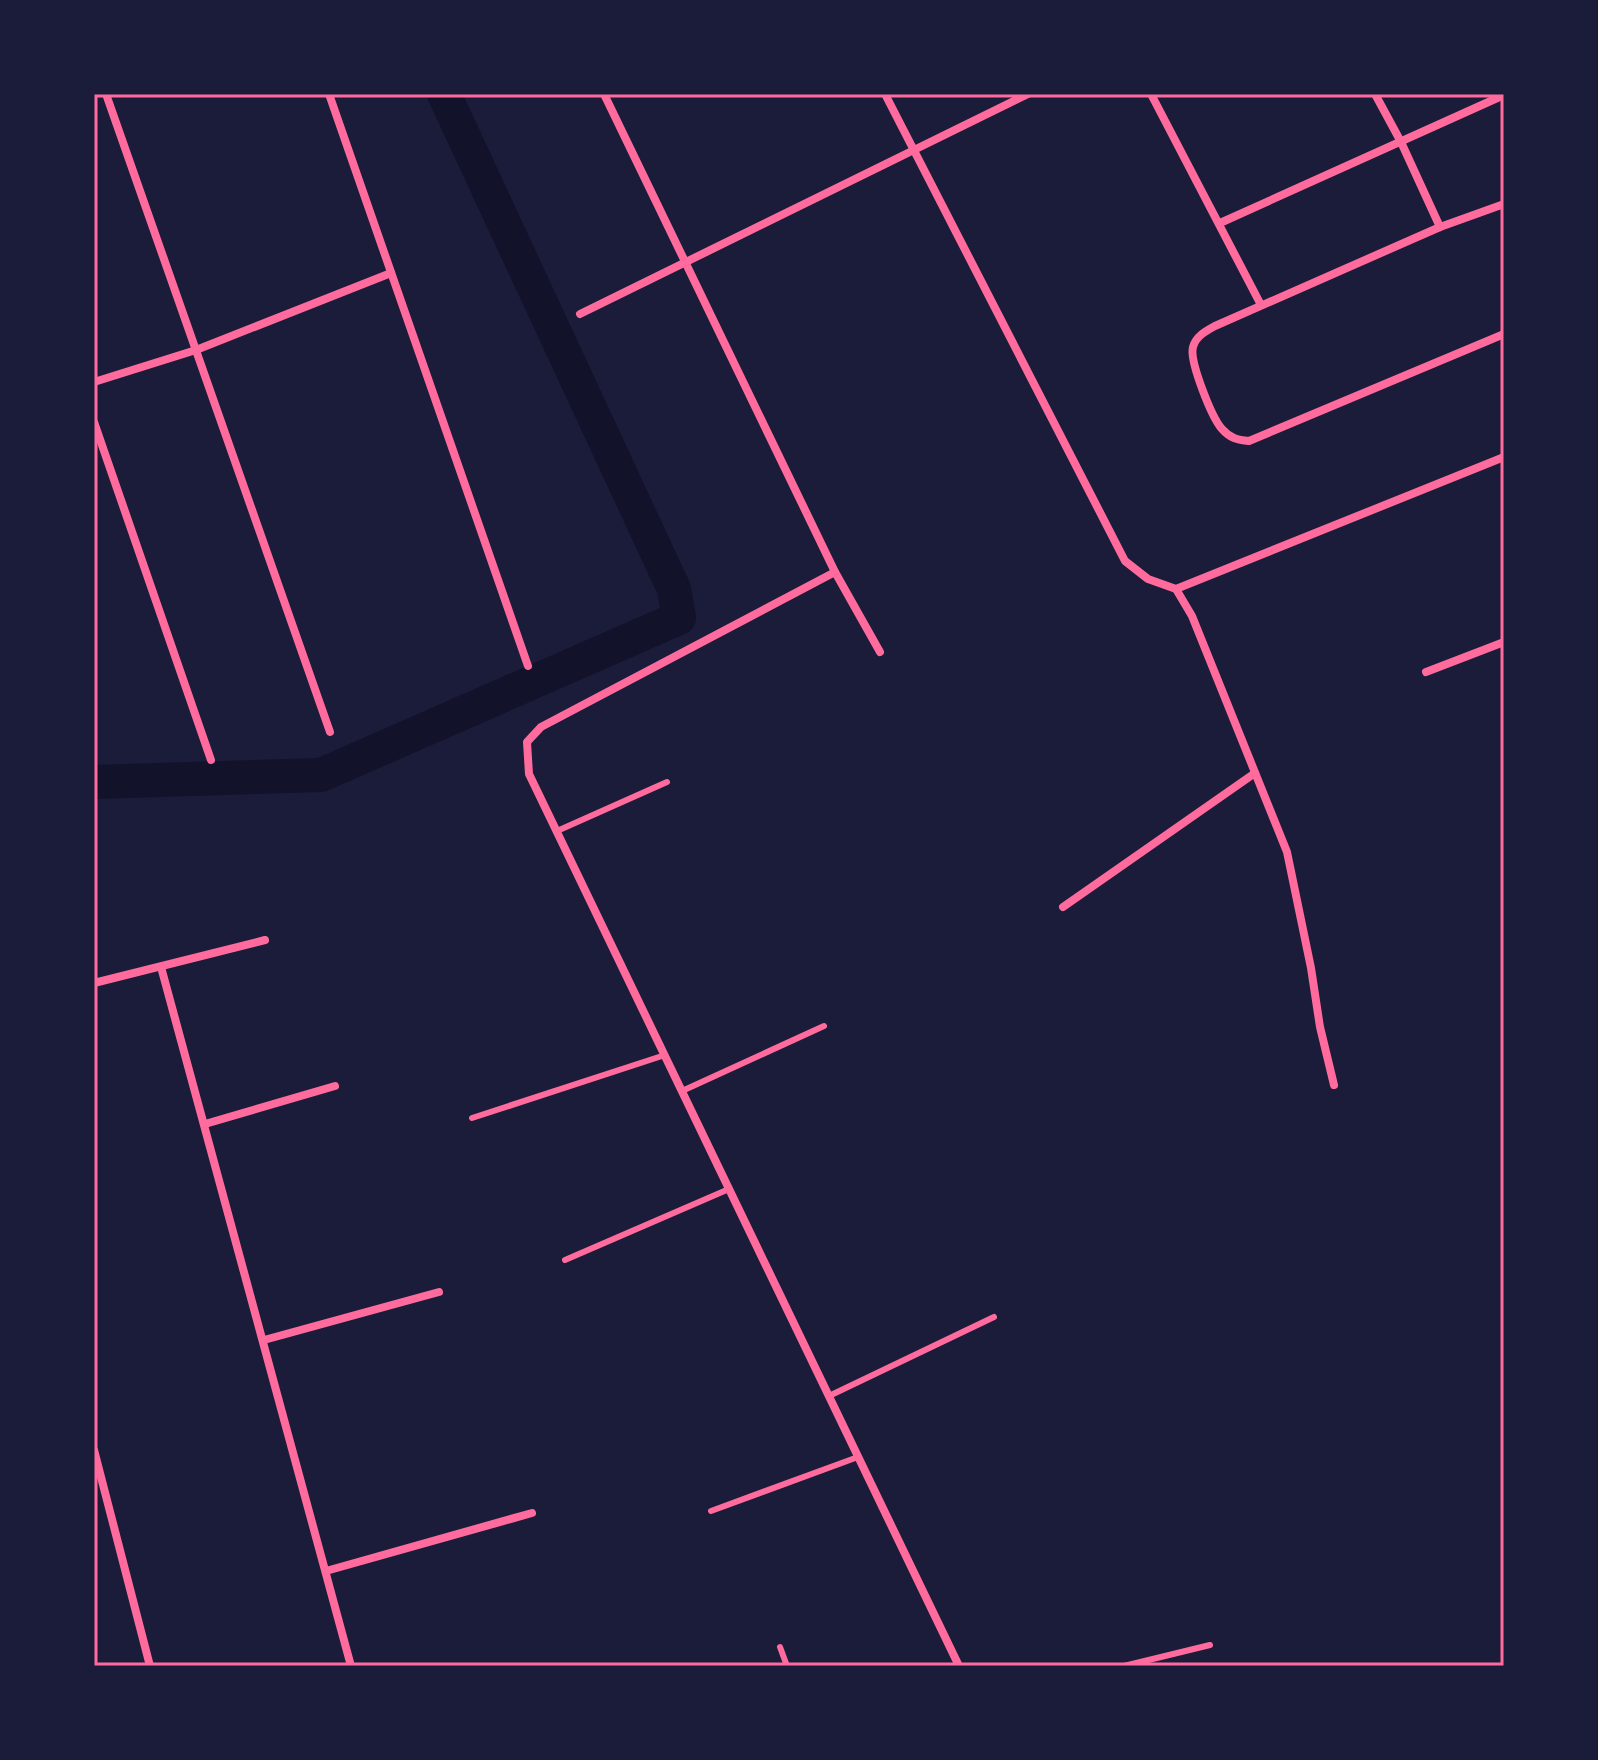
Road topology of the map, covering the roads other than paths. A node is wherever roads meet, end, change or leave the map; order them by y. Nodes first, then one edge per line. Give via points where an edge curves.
1 (106, 94) edge
2 (329, 94) edge
3 (604, 94) edge
4 (885, 94) edge
5 (1028, 94) edge
6 (1151, 94) edge
7 (1375, 94) edge
8 (1504, 95) edge
9 (1401, 142) junction
10 (914, 150) junction
11 (1504, 204) edge
12 (1220, 223) junction
13 (1440, 227) junction
14 (686, 261) junction
15 (391, 273) junction
16 (1261, 305) junction
17 (580, 314) dead end
18 (1504, 334) edge
19 (196, 350) junction
20 (94, 382) edge
21 (94, 422) edge
22 (1504, 457) edge
23 (835, 572) junction
24 (1176, 589) junction
25 (1504, 642) edge
26 (880, 652) dead end
27 (528, 666) dead end
28 (1426, 672) dead end
29 (330, 732) dead end
30 (211, 760) dead end
31 (1255, 773) junction
32 (667, 782) dead end
33 (557, 831) junction
34 (1063, 907) dead end
35 (265, 940) dead end
36 (161, 967) junction
37 (94, 983) edge
38 (824, 1026) dead end
39 (665, 1055) junction
40 (1334, 1085) dead end
41 (335, 1086) dead end
42 (682, 1091) junction
43 (472, 1118) dead end
44 (205, 1124) junction
45 (729, 1189) junction
46 (565, 1260) dead end
47 (439, 1292) dead end
48 (994, 1317) dead end
49 (264, 1340) junction
50 (829, 1396) junction
51 (94, 1450) edge
52 (858, 1457) junction
53 (711, 1511) dead end
54 (532, 1513) dead end
55 (326, 1571) junction
56 (1210, 1645) dead end
57 (780, 1647) dead end
58 (150, 1666) edge
59 (351, 1666) edge
60 (787, 1666) edge
61 (959, 1666) edge
62 (1124, 1666) edge

1 - 19 street
2 - 15 street
3 - 14 street
4 - 10 street
5 - 10 street
6 - 12 street
7 - 9 street
8 - 9 street
9 - 12 street
9 - 13 street
10 - 14 street
10 - 24 street via 1125,561 1148,579
11 - 13 street
12 - 16 street
13 - 16 street
14 - 17 street
14 - 23 street
15 - 19 street
15 - 27 street
16 - 18 street via 1215,326 1192,347 1196,372 1218,425 1236,440 1259,438
19 - 20 street
19 - 29 street
21 - 30 street
22 - 24 street
23 - 26 street
23 - 33 street via 541,727 527,742 529,774
24 - 31 street via 1192,616
25 - 28 street
31 - 34 street
31 - 40 street via 1287,852
32 - 33 lane
33 - 39 street
35 - 36 street
36 - 37 street
36 - 44 street
38 - 42 lane
39 - 42 street
39 - 43 lane
41 - 44 street
42 - 45 street
44 - 49 street
45 - 46 lane
45 - 50 street
47 - 49 street
48 - 50 lane
49 - 55 street
50 - 52 street
51 - 58 street
52 - 53 lane
52 - 61 street
54 - 55 street
55 - 59 street
56 - 62 lane
57 - 60 lane

